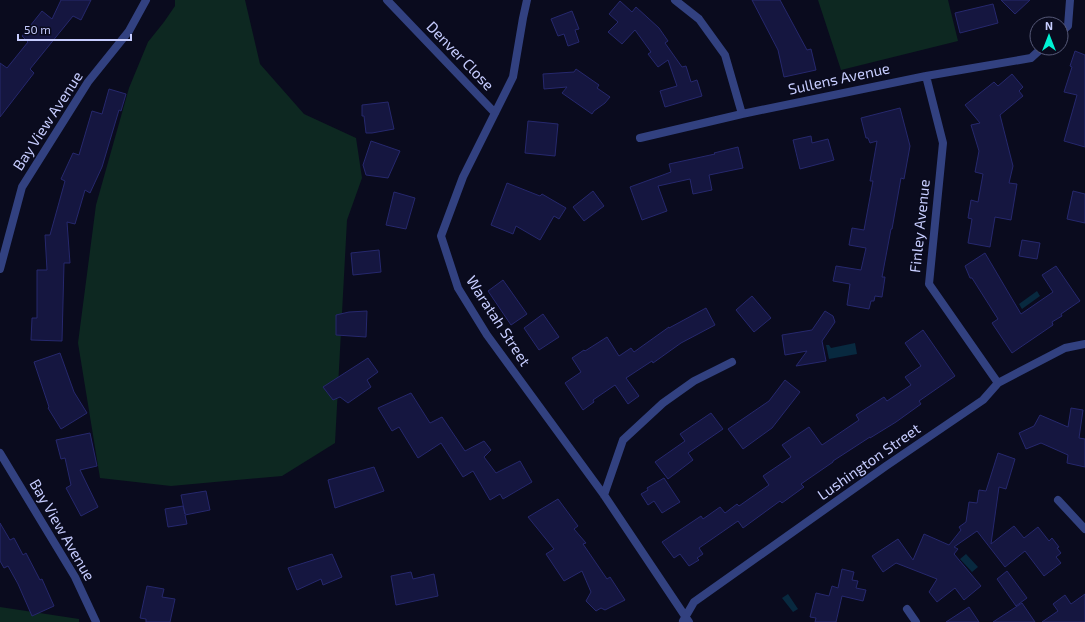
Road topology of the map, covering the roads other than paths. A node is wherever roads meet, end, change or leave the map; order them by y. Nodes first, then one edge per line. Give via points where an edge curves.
1 (146, 0) edge
2 (388, 0) edge
3 (527, 0) edge
4 (675, 0) edge
5 (1070, 0) edge
6 (1069, 16) edge
7 (1033, 56) edge
8 (926, 76) junction
9 (495, 113) junction
10 (742, 114) junction
11 (640, 138) dead end
12 (0, 269) edge
13 (1085, 344) edge
14 (732, 362) dead end
15 (998, 383) junction
16 (0, 453) edge
17 (604, 495) junction
18 (1058, 500) dead end
19 (1085, 529) edge
20 (907, 609) dead end
21 (686, 620) edge
22 (96, 622) edge
23 (916, 622) edge

1 - 12 street, Bay View Avenue via 129,31 88,82 22,187
2 - 9 street, Denver Close
3 - 9 street, Waratah Street via 513,77
4 - 10 street via 700,19 725,55
5 - 6 street
7 - 8 street, Sullens Avenue
8 - 10 street, Sullens Avenue
8 - 15 street, Finley Avenue via 943,142 929,284
9 - 17 street, Waratah Street via 464,177 441,236 458,288 487,335
10 - 11 street, Sullens Avenue
13 - 15 street, Lushington Street via 1065,348
14 - 17 street via 694,381 662,403 623,440
15 - 21 street, Lushington Street via 983,400 694,602
16 - 22 street, Bay View Avenue via 75,577
17 - 21 street, Waratah Street
18 - 19 street
20 - 23 street

